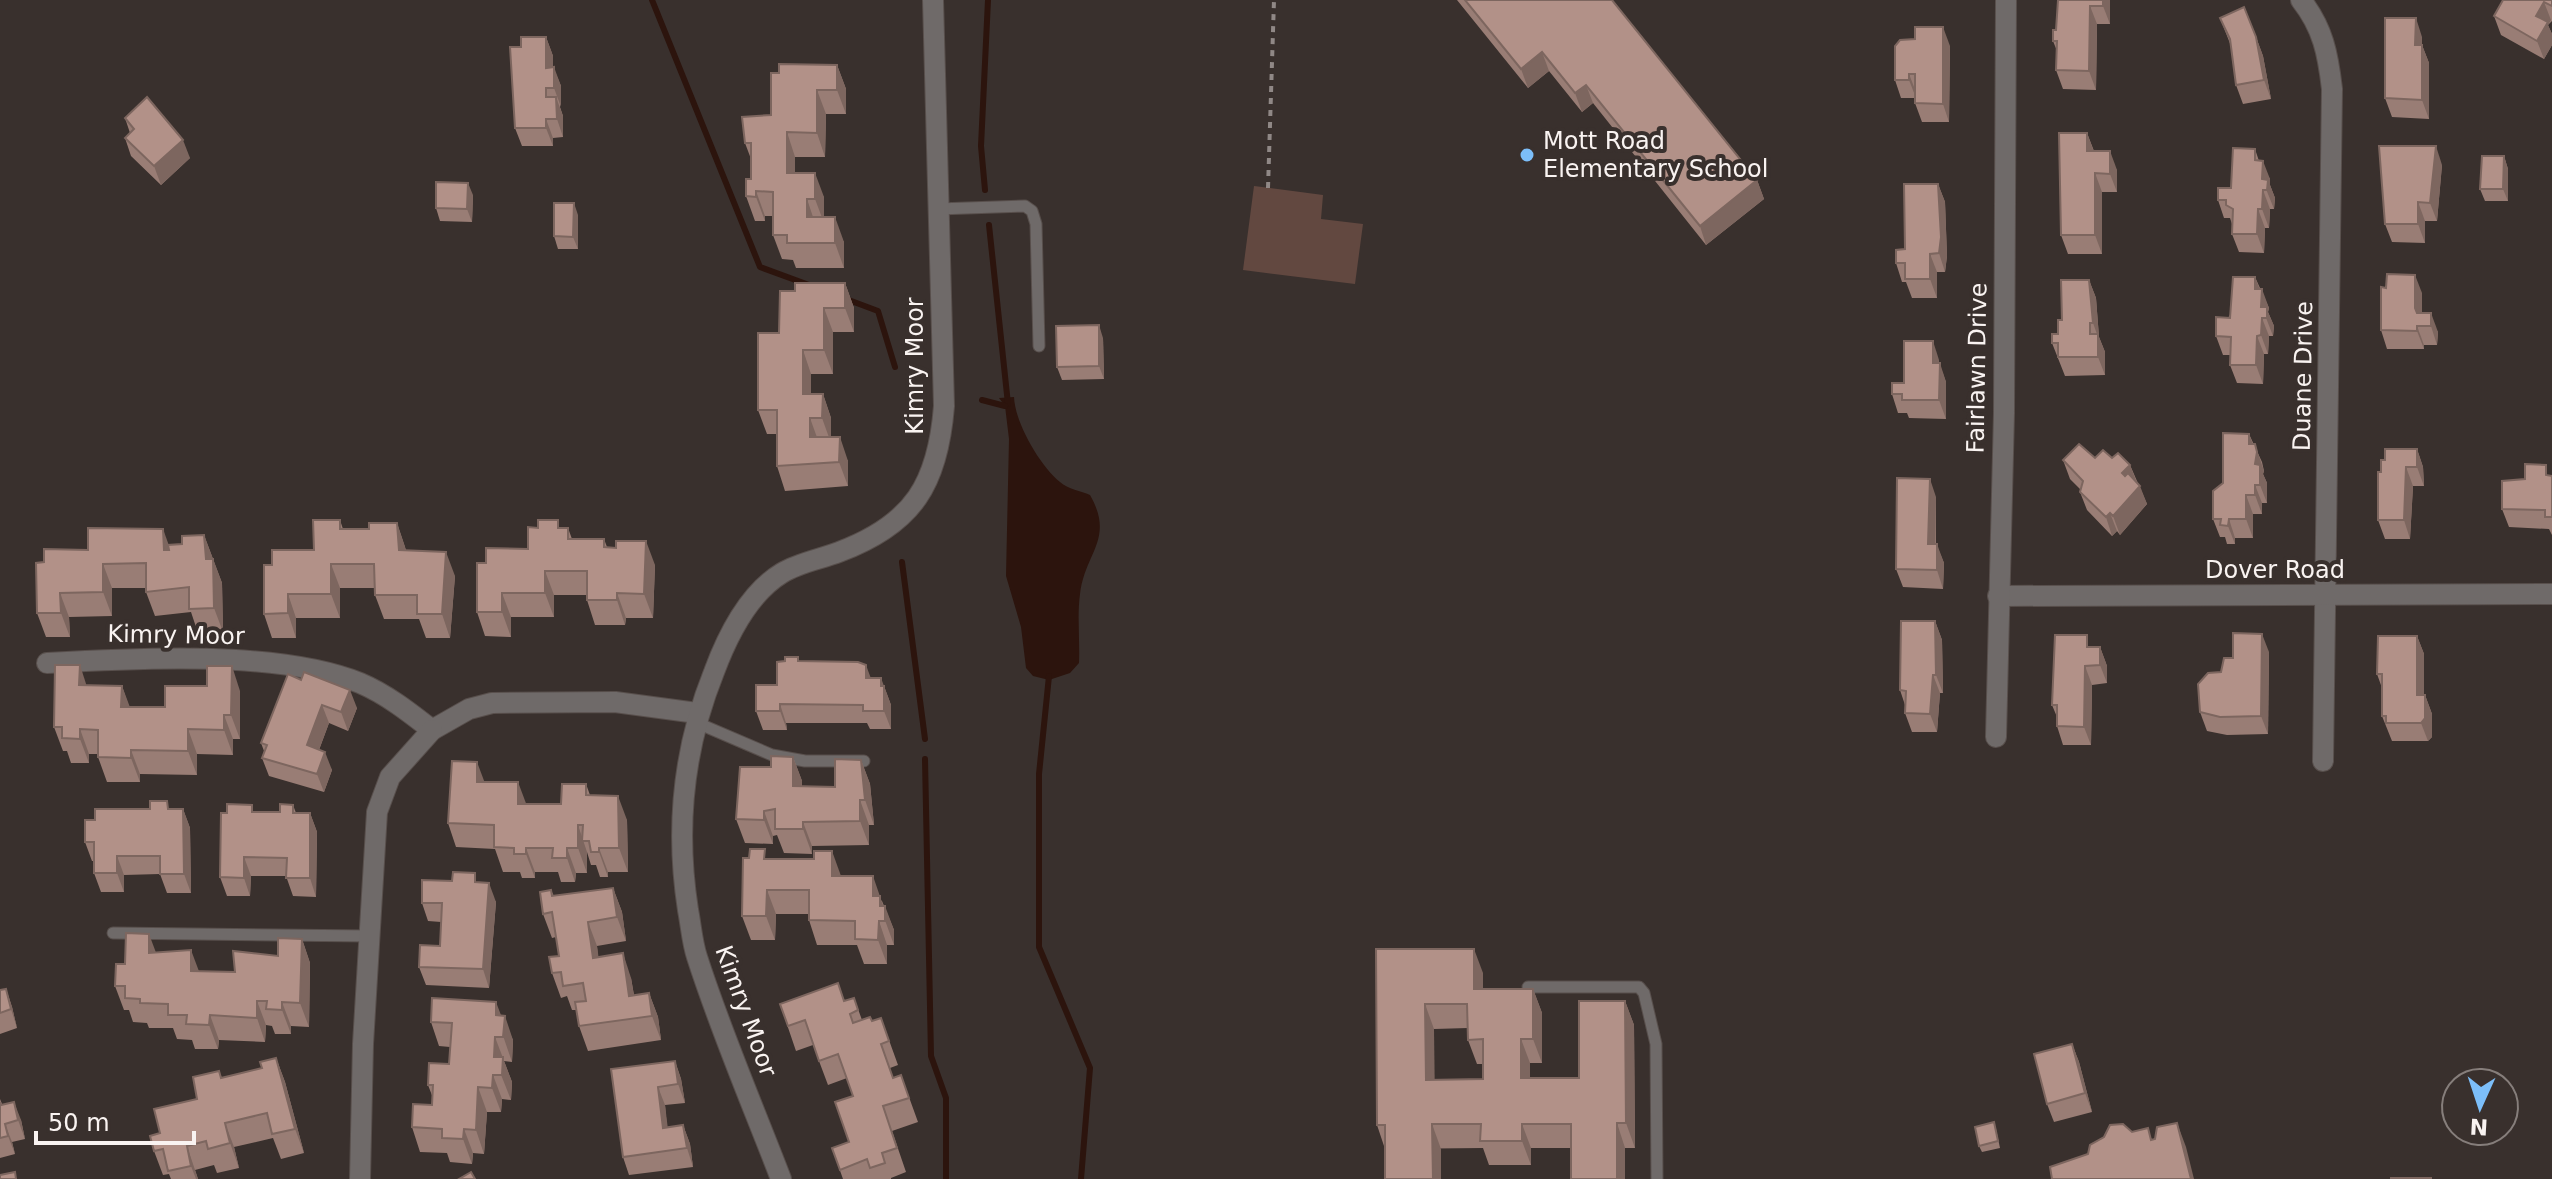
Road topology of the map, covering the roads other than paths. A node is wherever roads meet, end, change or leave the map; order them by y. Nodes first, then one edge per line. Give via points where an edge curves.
1 (933, 0) edge
2 (2006, 0) edge
3 (2301, 0) edge
4 (938, 209) junction
5 (1039, 346) dead end
6 (2552, 594) edge
7 (2326, 595) junction
8 (1998, 596) junction
9 (47, 663) dead end
10 (696, 718) junction
11 (432, 730) junction
12 (1996, 737) dead end
13 (864, 761) edge
14 (2323, 761) dead end
15 (113, 933) dead end
16 (369, 936) junction
17 (1528, 987) edge
18 (360, 1179) edge
19 (781, 1179) edge
20 (1657, 1179) edge

1 - 4 street, Kimry Moor
2 - 8 street, Fairlawn Drive
3 - 7 street, Duane Drive via 2328,50 2332,89
4 - 5 lane via 1025,206 1032,211
4 - 10 street, Kimry Moor via 944,406 940,450 929,479 887,529 782,573 752,600 722,652
6 - 7 street, Dover Road
7 - 8 street, Dover Road
7 - 14 street, Duane Drive
8 - 12 street, Fairlawn Drive
9 - 11 street, Kimry Moor via 249,662 316,669 360,683
10 - 11 street via 615,702 492,703
10 - 13 lane via 772,755
10 - 19 street, Kimry Moor via 681,805 681,866 696,955
11 - 16 street via 390,777 377,812
15 - 16 lane
16 - 18 street
17 - 20 lane via 1639,987 1644,993 1656,1044

